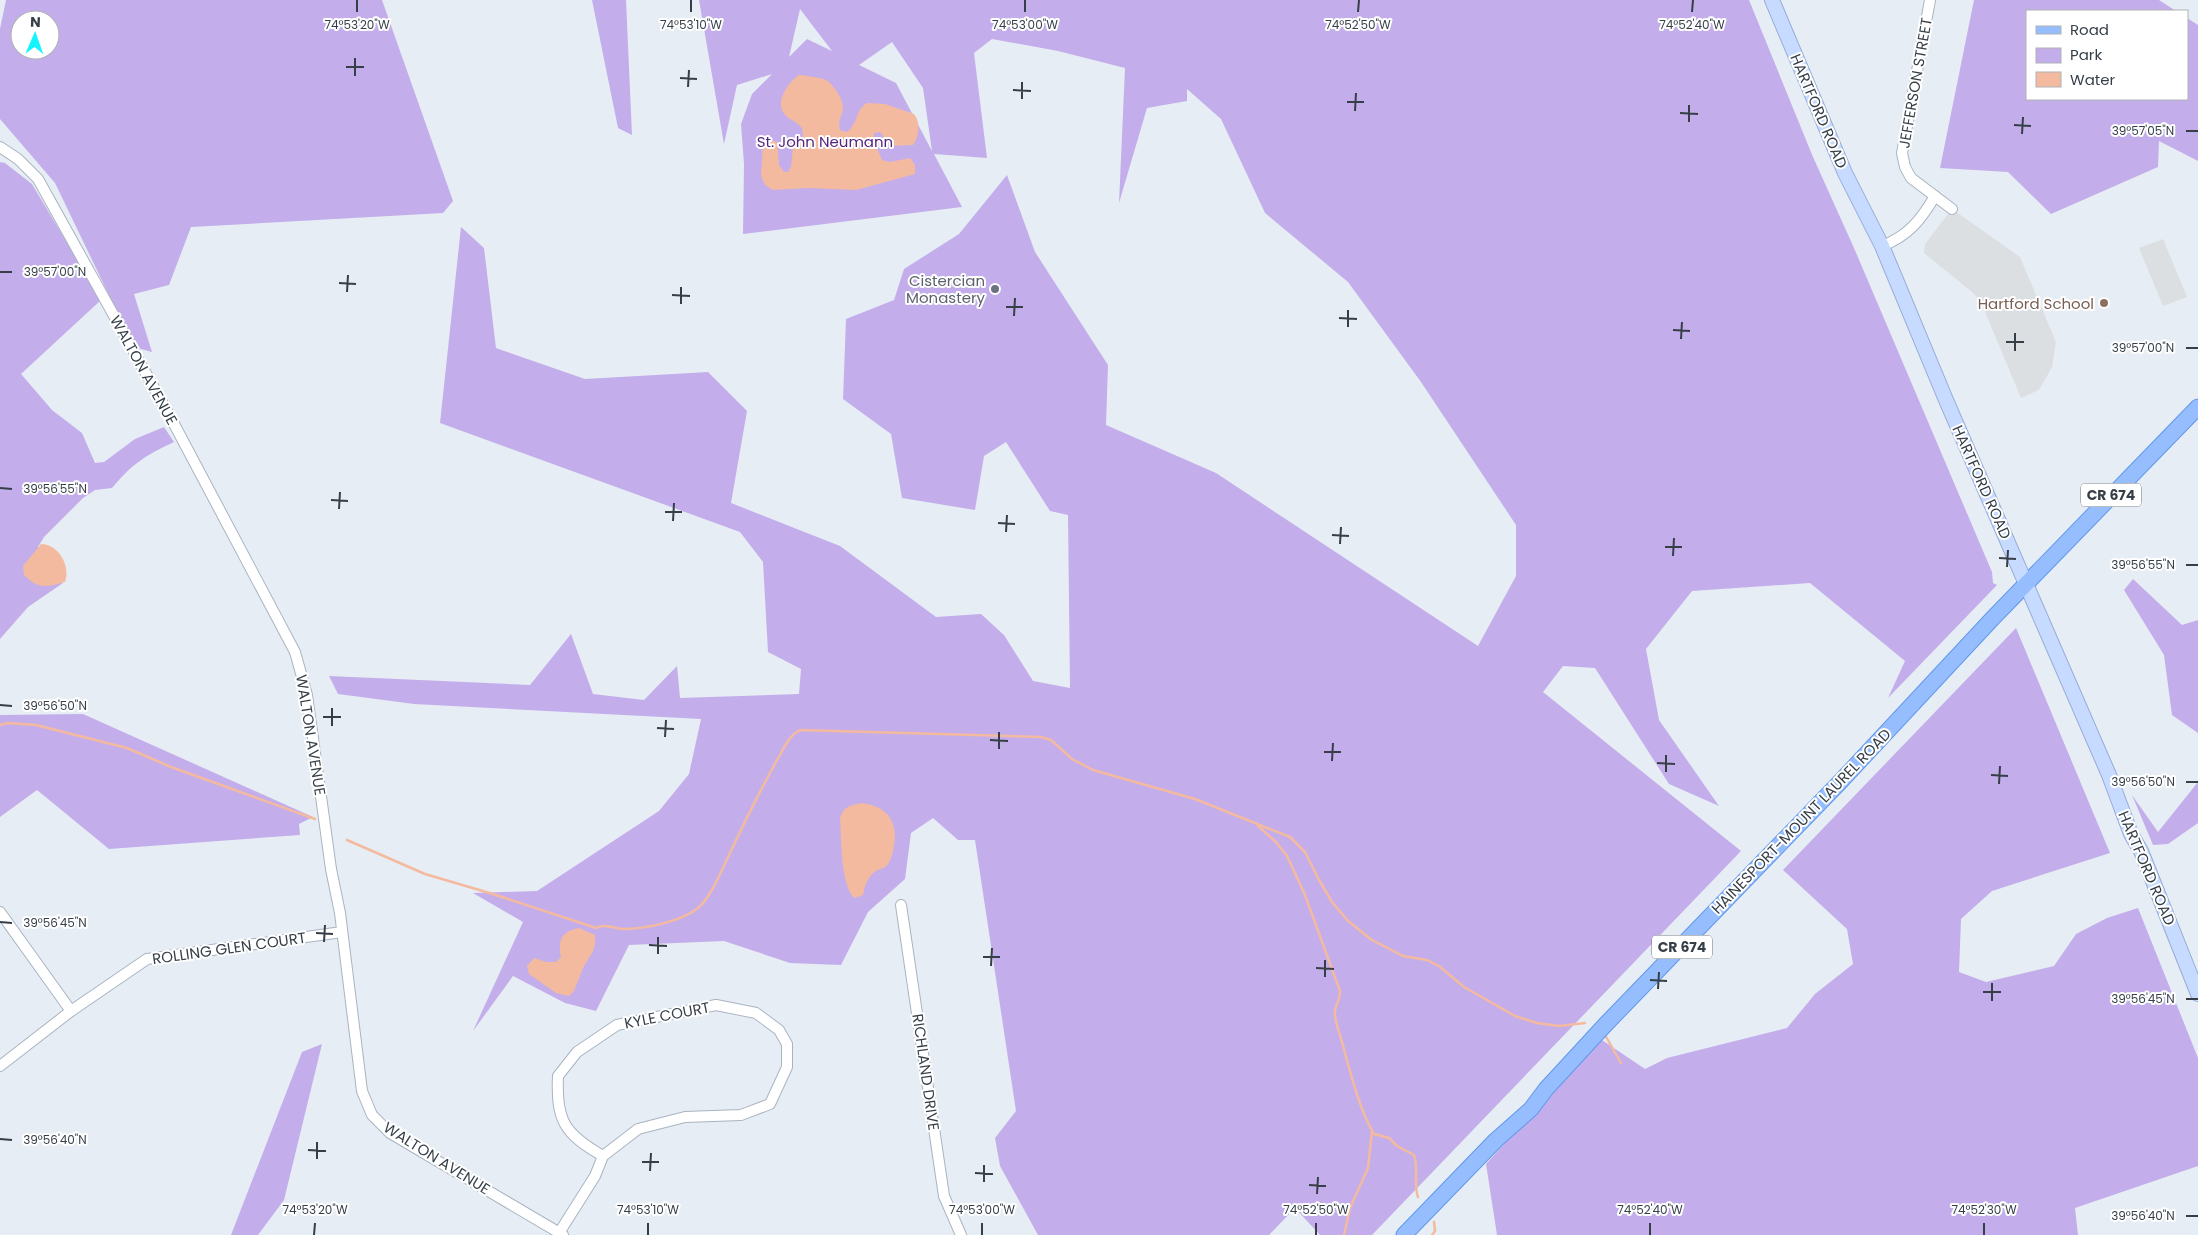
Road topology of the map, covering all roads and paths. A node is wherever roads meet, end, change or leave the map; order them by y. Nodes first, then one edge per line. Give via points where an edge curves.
1 (1772, 0) edge
2 (1930, 0) edge
3 (0, 148) edge
4 (1935, 196) junction
5 (1952, 209) dead end
6 (1882, 246) junction
7 (2198, 407) edge
8 (2026, 585) junction
9 (901, 905) dead end
10 (0, 912) edge
11 (342, 932) junction
12 (2198, 994) edge
13 (71, 1011) junction
14 (0, 1066) edge
15 (603, 1156) junction
16 (561, 1234) edge
17 (961, 1235) edge
18 (1404, 1235) edge

1 - 6 street, HARTFORD ROAD via 1846,173
2 - 4 street, JEFFERSON STREET via 1902,153 1907,173
3 - 11 street, WALTON AVENUE via 18,159 38,179 173,422 295,652 307,695
4 - 5 street, JEFFERSON STREET
4 - 6 street via 1913,228
6 - 8 street, HARTFORD ROAD
7 - 8 main road, HAINESPORT-MOUNT LAUREL ROAD / CR 674
8 - 12 street, HARTFORD ROAD via 2141,851
8 - 18 main road, HAINESPORT-MOUNT LAUREL ROAD / CR 674 via 1546,1089 1531,1109 1496,1140
9 - 17 street, RICHLAND DRIVE via 944,1196
10 - 13 street
11 - 13 street, ROLLING GLEN COURT via 147,959
11 - 16 street, WALTON AVENUE via 362,1091 372,1115 380,1125 402,1140
13 - 14 street, ROLLING GLEN COURT
15 - 15 street, KYLE COURT via 638,1129 685,1118 741,1115 770,1104 787,1067 787,1044 779,1030 756,1013 716,1005 617,1025 577,1052 558,1076 560,1110 564,1124 577,1140
15 - 16 street, KYLE COURT

